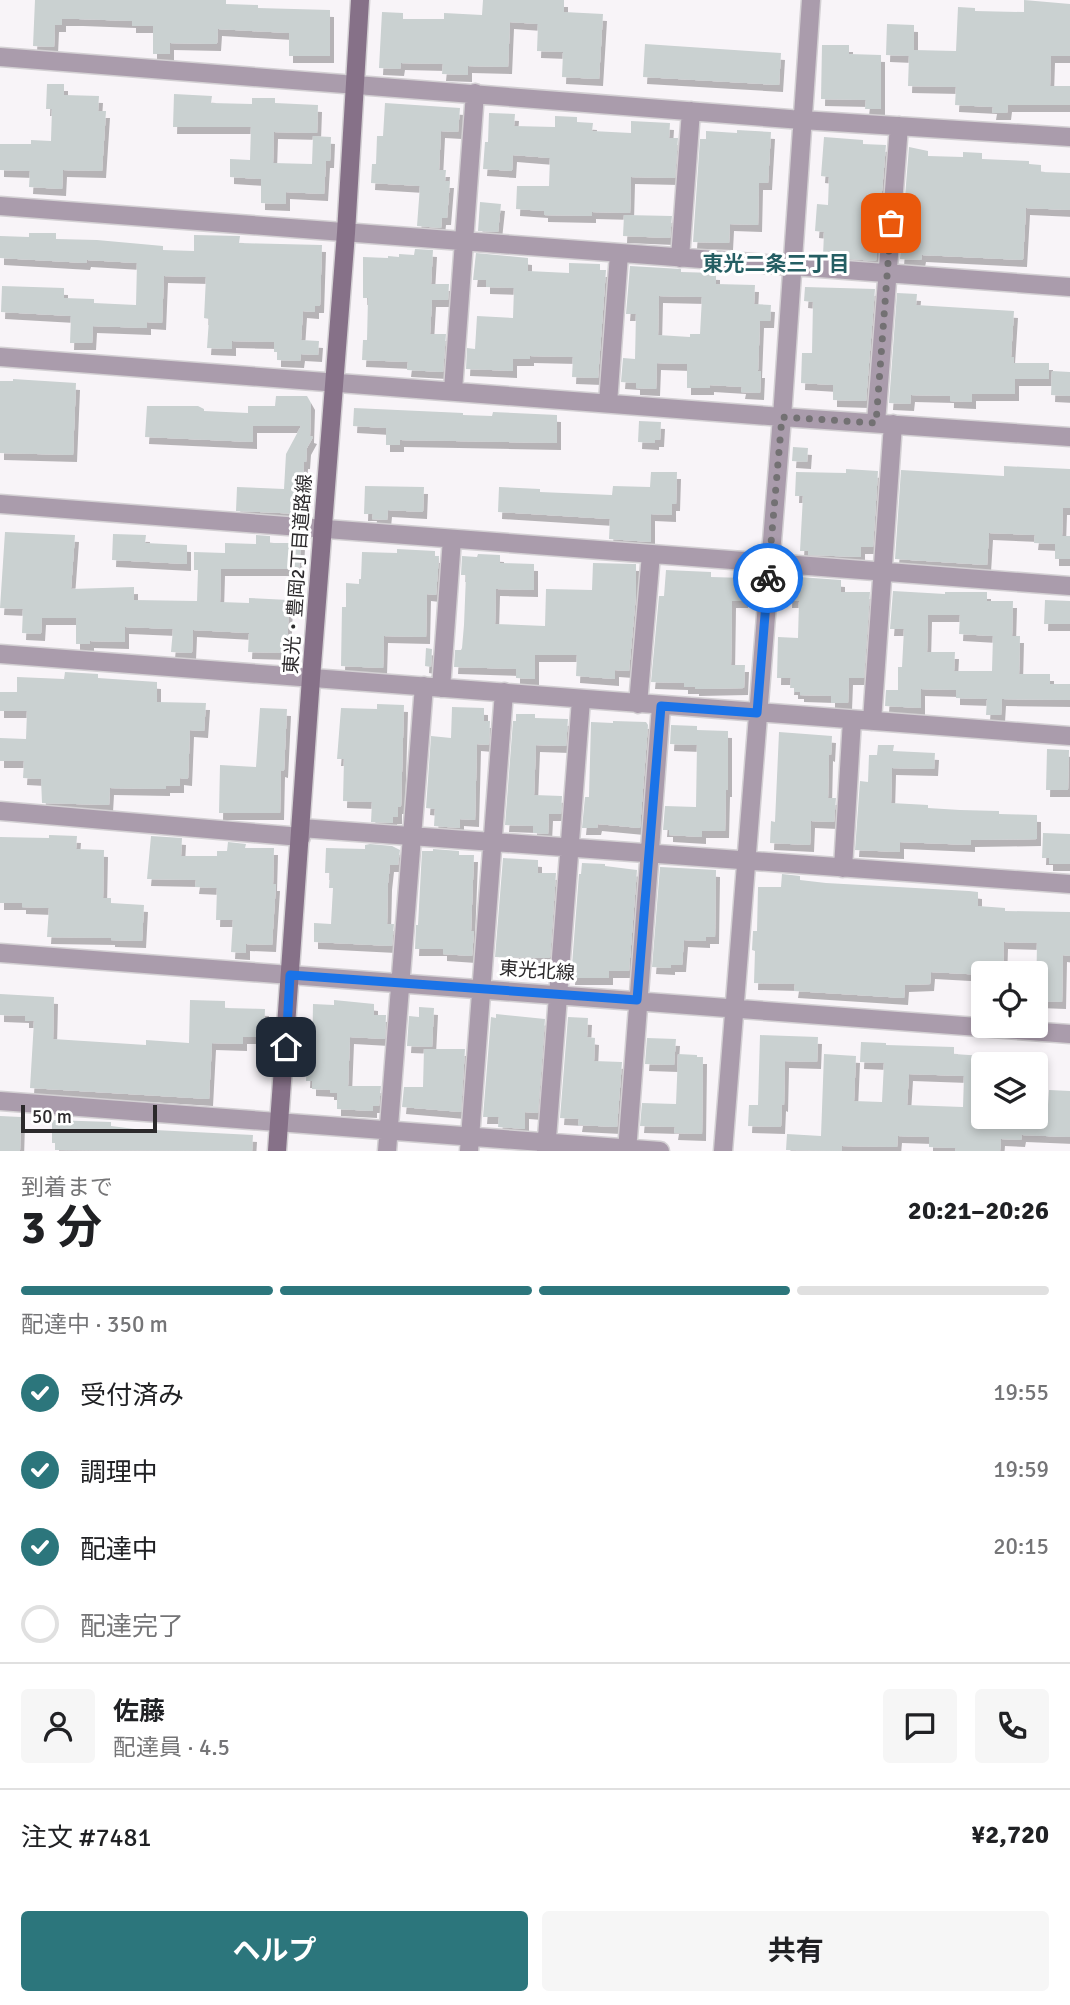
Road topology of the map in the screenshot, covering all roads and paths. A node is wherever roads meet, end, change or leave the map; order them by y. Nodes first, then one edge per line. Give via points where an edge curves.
1 (360, 0) edge
2 (811, 0) edge
3 (0, 57) edge
4 (354, 83) junction
5 (475, 93) junction
6 (691, 111) junction
7 (803, 120) junction
8 (899, 126) junction
9 (1070, 137) edge
10 (0, 206) edge
11 (346, 233) junction
12 (463, 242) junction
13 (619, 254) junction
14 (680, 258) junction
15 (792, 266) junction
16 (888, 272) junction
17 (1070, 288) edge
18 (0, 356) edge
19 (334, 381) junction
20 (453, 390) junction
21 (608, 403) junction
22 (782, 417) junction
23 (884, 423) junction
24 (1070, 437) edge
25 (0, 504) edge
26 (323, 530) junction
27 (452, 539) junction
28 (650, 554) junction
29 (770, 562) junction
30 (882, 571) junction
31 (1070, 586) edge
32 (0, 654) edge
33 (311, 678) junction
34 (432, 687) junction
35 (504, 692) junction
36 (581, 700) junction
37 (638, 704) junction
38 (661, 706) junction
39 (757, 713) junction
40 (852, 720) junction
41 (872, 722) junction
42 (1070, 736) edge
43 (0, 811) edge
44 (301, 832) junction
45 (411, 836) junction
46 (491, 842) junction
47 (569, 848) junction
48 (648, 854) junction
49 (746, 861) junction
50 (843, 868) junction
51 (1070, 884) edge
52 (0, 953) edge
53 (290, 975) junction
54 (400, 983) junction
55 (480, 988) junction
56 (558, 994) junction
57 (637, 1000) junction
58 (735, 1010) junction
59 (1070, 1034) edge
60 (0, 1101) edge
61 (280, 1121) junction
62 (389, 1129) junction
63 (469, 1143) edge
64 (547, 1146) edge
65 (627, 1150) edge
66 (278, 1151) edge
67 (387, 1151) edge
68 (660, 1151) edge
69 (723, 1151) edge

1 - 4 street, 東光・豊岡2丁目道路線
2 - 7 street
3 - 4 street
4 - 5 street
4 - 11 street, 東光・豊岡2丁目道路線
5 - 6 street
5 - 12 street
6 - 7 street
6 - 14 street
7 - 8 street
7 - 15 street
8 - 9 street
8 - 16 street
10 - 11 street
11 - 12 street
11 - 19 street, 東光・豊岡2丁目道路線
12 - 13 street
12 - 20 street
13 - 14 street
13 - 21 street
14 - 15 street
15 - 16 street
15 - 22 street
16 - 17 street
16 - 23 street
18 - 19 street
19 - 20 street
19 - 26 street, 東光・豊岡2丁目道路線
20 - 21 street
21 - 22 street
22 - 23 street
22 - 29 street
23 - 24 street
23 - 30 street
25 - 26 street
26 - 27 street
26 - 33 street, 東光・豊岡2丁目道路線
27 - 28 street
27 - 34 street
28 - 29 street
28 - 37 street
29 - 30 street
29 - 39 street
30 - 31 street
30 - 41 street
32 - 33 street
33 - 34 street
33 - 44 street, 東光・豊岡2丁目道路線
34 - 35 street
34 - 45 street
35 - 36 street
35 - 46 street
36 - 37 street
36 - 47 street
37 - 38 street
38 - 39 street
38 - 48 street
39 - 40 street
39 - 49 street
40 - 41 street
40 - 50 street
41 - 42 street
43 - 44 street
44 - 45 street
44 - 53 street, 東光・豊岡2丁目道路線
45 - 46 street
45 - 54 street
46 - 47 street
46 - 55 street
47 - 48 street
47 - 56 street
48 - 49 street
48 - 57 street
49 - 50 street
49 - 58 street
50 - 51 street
52 - 53 street, 東光北線
53 - 54 street, 東光北線
53 - 61 street, 東光・豊岡2丁目道路線
54 - 55 street, 東光北線
54 - 62 street
55 - 56 street, 東光北線
55 - 63 street
56 - 57 street, 東光北線
56 - 64 street
57 - 58 street, 東光北線
57 - 65 street
58 - 59 street, 東光北線
58 - 69 street
60 - 61 street
61 - 62 street
61 - 66 street, 東光・豊岡2丁目道路線
62 - 63 street
62 - 67 street
63 - 64 street
64 - 65 street
65 - 68 street

